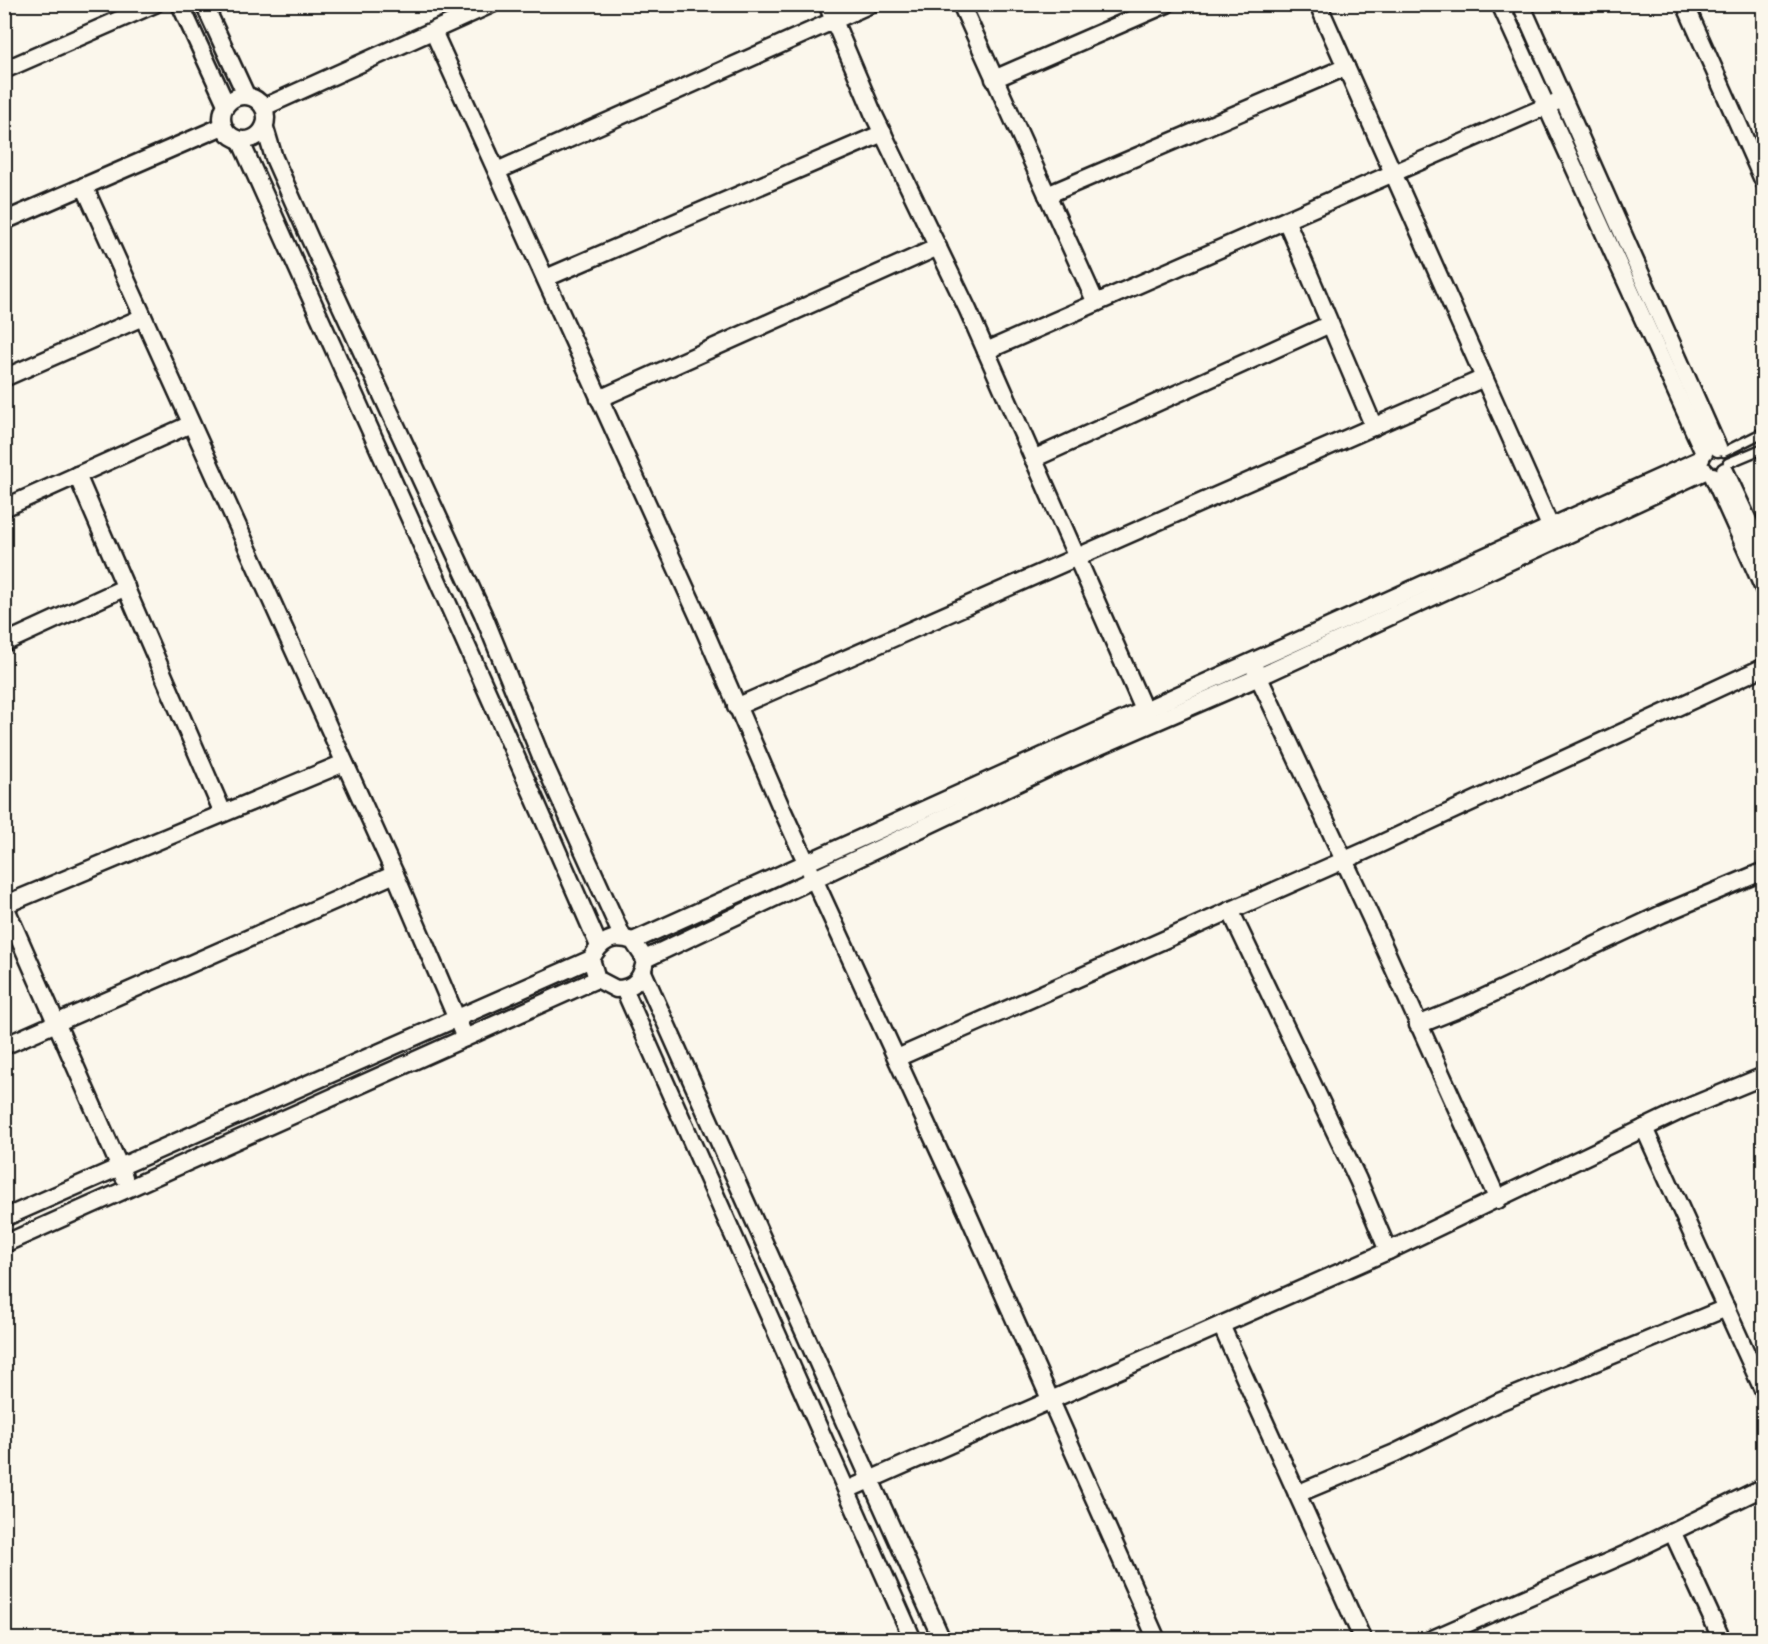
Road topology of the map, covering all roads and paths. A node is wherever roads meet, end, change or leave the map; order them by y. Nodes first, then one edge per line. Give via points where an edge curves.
1 (154, 4) edge
2 (180, 4) edge
3 (204, 4) edge
4 (492, 4) edge
5 (827, 4) edge
6 (871, 4) edge
7 (961, 4) edge
8 (1167, 4) edge
9 (1318, 4) edge
10 (1500, 4) edge
11 (1521, 4) edge
12 (1685, 4) edge
13 (834, 21) junction
14 (432, 31) junction
15 (1346, 67) junction
16 (4, 70) edge
17 (994, 79) junction
18 (246, 95) junction
19 (1563, 99) junction
20 (226, 104) junction
21 (1546, 106) junction
22 (264, 107) junction
23 (223, 126) junction
24 (265, 128) junction
25 (883, 133) junction
26 (240, 140) junction
27 (497, 171) junction
28 (1393, 173) junction
29 (1764, 182) edge
30 (84, 186) junction
31 (1047, 195) junction
32 (1286, 220) junction
33 (4, 221) edge
34 (938, 247) junction
35 (546, 278) junction
36 (1096, 303) junction
37 (143, 317) junction
38 (1330, 324) junction
39 (986, 351) junction
40 (4, 378) edge
41 (1484, 378) junction
42 (599, 399) junction
43 (191, 424) junction
44 (1374, 427) junction
45 (1764, 432) edge
46 (1764, 448) edge
47 (1033, 459) junction
48 (1715, 462) junction
49 (77, 475) junction
50 (4, 508) edge
51 (1553, 534) junction
52 (1764, 555) edge
53 (1076, 557) junction
54 (126, 587) junction
55 (1764, 589) edge
56 (4, 643) edge
57 (1251, 661) junction
58 (1764, 667) edge
59 (1259, 677) junction
60 (736, 707) junction
61 (1144, 708) junction
62 (1151, 725) junction
63 (344, 763) junction
64 (223, 813) junction
65 (1344, 860) junction
66 (806, 862) junction
67 (1764, 871) edge
68 (395, 874) junction
69 (813, 879) junction
70 (5, 904) edge
71 (1230, 910) junction
72 (628, 939) junction
73 (595, 952) junction
74 (644, 965) junction
75 (597, 980) junction
76 (624, 989) junction
77 (456, 1018) junction
78 (56, 1023) junction
79 (1418, 1025) junction
80 (465, 1038) junction
81 (4, 1046) edge
82 (897, 1058) junction
83 (1764, 1076) edge
84 (1644, 1128) junction
85 (120, 1167) junction
86 (129, 1189) junction
87 (1498, 1200) junction
88 (4, 1218) edge
89 (4, 1244) edge
90 (1388, 1251) junction
91 (1726, 1308) junction
92 (1221, 1325) junction
93 (1764, 1392) edge
94 (1050, 1400) junction
95 (872, 1479) junction
96 (1764, 1487) edge
97 (847, 1490) junction
98 (1297, 1494) junction
99 (1672, 1532) junction
100 (913, 1640) edge
101 (942, 1640) edge
102 (1157, 1640) edge
103 (1363, 1640) edge
104 (1430, 1640) edge
105 (1722, 1640) edge

1 - 16 street
2 - 20 street
3 - 18 street
4 - 14 street
5 - 13 street
6 - 13 street
7 - 17 street
8 - 17 street
9 - 15 street
10 - 21 street
11 - 19 street
12 - 29 street
13 - 25 street
13 - 27 street
14 - 22 street
14 - 27 street
15 - 28 street
15 - 31 street
17 - 31 street
18 - 20 street
18 - 22 street
19 - 21 street
19 - 48 street
20 - 23 street
21 - 28 street
21 - 48 street
22 - 24 street
23 - 26 street
23 - 30 street
24 - 26 street via 254,138
24 - 72 street via 310,239 483,614 541,757
25 - 34 street
25 - 35 street
26 - 73 street via 350,382
27 - 35 street
28 - 32 street
28 - 41 street
30 - 33 street
30 - 37 street
31 - 36 street
32 - 36 street
32 - 38 street
34 - 39 street
34 - 42 street
35 - 42 street
36 - 39 street
37 - 40 street
37 - 43 street
38 - 44 street
38 - 47 street
39 - 47 street
41 - 44 street
41 - 51 street
42 - 60 street
43 - 49 street
43 - 63 street
44 - 53 street
45 - 48 lane
46 - 48 lane
47 - 53 street
48 - 51 street
48 - 52 street
48 - 55 street
49 - 50 street
49 - 54 street
51 - 57 street
51 - 59 street
53 - 60 street
53 - 61 street
54 - 56 street
54 - 64 street
57 - 59 street
57 - 61 street
58 - 65 street
59 - 62 street
59 - 65 street
60 - 66 street
61 - 62 street
61 - 66 street
62 - 69 street via 1048,768
63 - 64 street
63 - 68 street
64 - 70 street
65 - 71 street
65 - 79 street
66 - 69 street
66 - 72 street
67 - 79 street
68 - 77 street
68 - 78 street
69 - 74 street
69 - 82 street
70 - 78 street
71 - 82 street
71 - 90 street
72 - 73 street via 614,937
72 - 74 street
73 - 75 street
73 - 77 street
74 - 76 street via 639,980
74 - 95 street
75 - 76 street via 608,987
75 - 80 street
76 - 97 street
77 - 80 street
77 - 85 street
78 - 81 street
78 - 85 street
79 - 87 street
80 - 86 street
82 - 94 street
83 - 84 street
84 - 87 street
84 - 91 street
85 - 86 street
85 - 88 street
86 - 89 street
87 - 90 street
90 - 92 street
91 - 93 street
91 - 98 street via 1509,1398 1395,1453
92 - 94 street
92 - 98 street
94 - 95 street
94 - 102 street
95 - 97 street
95 - 101 street
96 - 99 street
97 - 100 street
98 - 103 street
99 - 104 street
99 - 105 street

